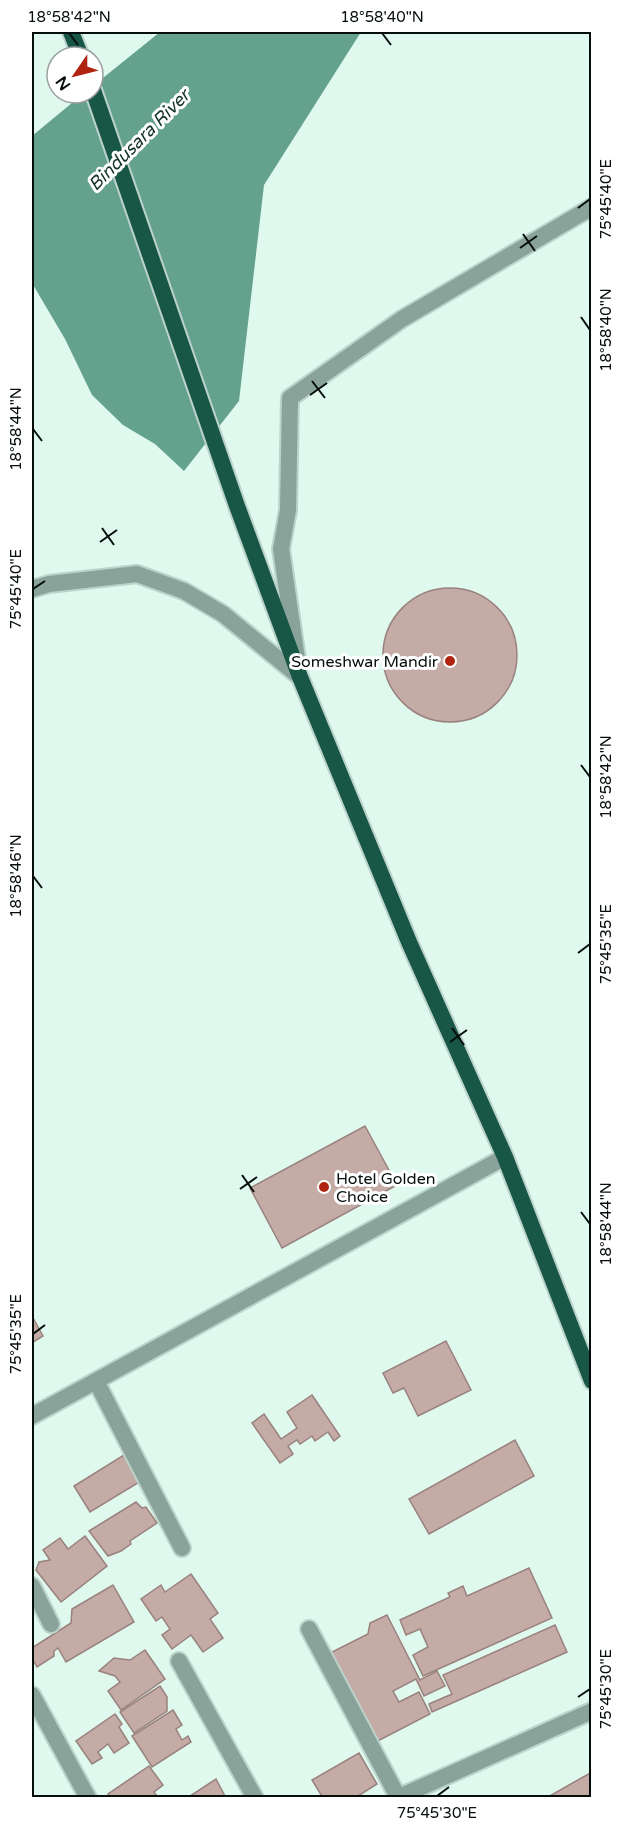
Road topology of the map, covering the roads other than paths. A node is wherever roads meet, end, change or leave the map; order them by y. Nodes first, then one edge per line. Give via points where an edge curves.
1 (98, 105) edge
2 (591, 207) edge
3 (32, 589) edge
4 (300, 677) junction
5 (506, 1157) junction
6 (96, 1381) junction
7 (591, 1382) edge
8 (32, 1416) edge
9 (182, 1548) dead end
10 (32, 1586) edge
11 (51, 1624) dead end
12 (309, 1629) dead end
13 (179, 1661) dead end
14 (32, 1695) edge
15 (591, 1711) edge
16 (88, 1797) edge
17 (255, 1797) edge
18 (398, 1797) edge

1 - 4 highway
2 - 4 street via 402,319 290,398 288,510 281,549
3 - 4 street via 137,574 184,591 223,614
4 - 5 highway via 409,942
5 - 6 street
5 - 7 highway
6 - 8 street
6 - 9 street
10 - 11 street
12 - 18 street
13 - 17 street
14 - 16 street
15 - 18 street

